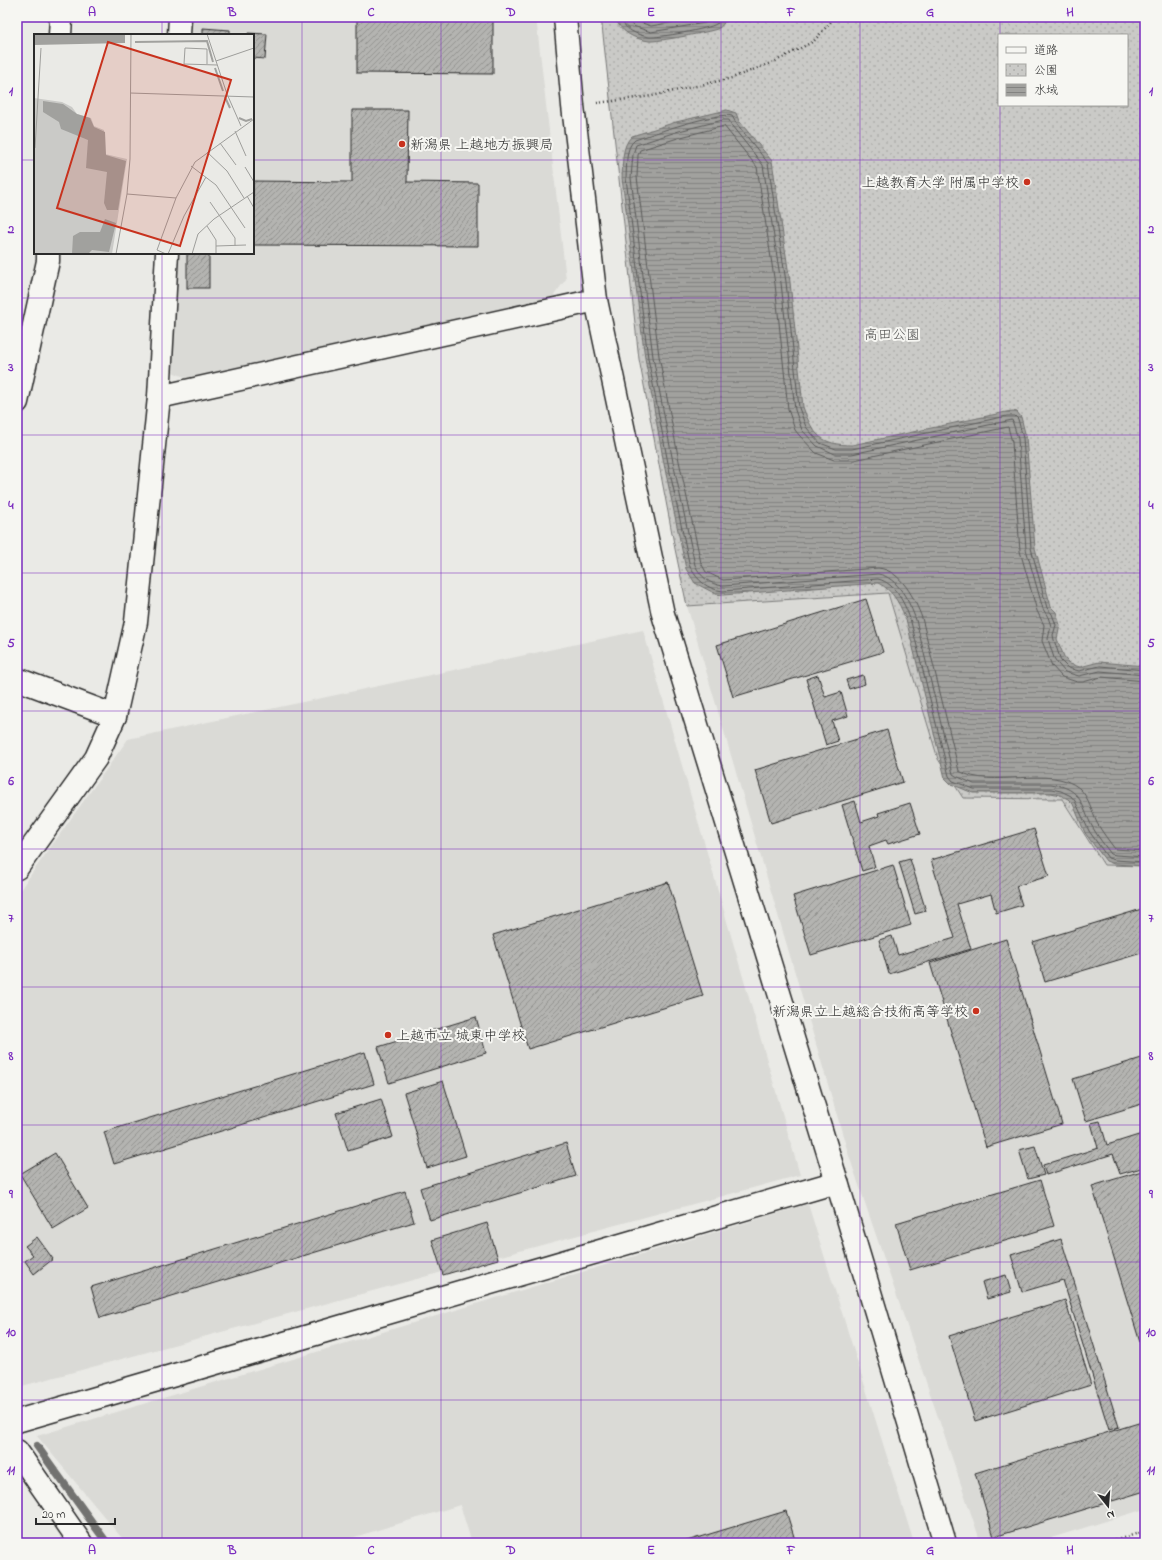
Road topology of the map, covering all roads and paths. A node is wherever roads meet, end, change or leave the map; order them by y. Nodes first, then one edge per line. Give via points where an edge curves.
1 (61, 17) edge
2 (180, 17) edge
3 (565, 17) edge
4 (835, 17) edge
5 (60, 34) edge
6 (179, 34) edge
7 (573, 106) junction
8 (48, 254) edge
9 (167, 254) edge
10 (596, 300) junction
11 (159, 397) junction
12 (17, 402) edge
13 (17, 679) edge
14 (115, 716) junction
15 (17, 868) edge
16 (837, 1182) junction
17 (17, 1422) edge
18 (17, 1452) edge
19 (1145, 1531) edge
20 (81, 1543) edge
21 (945, 1543) edge
22 (1108, 1543) edge

1 - 5 street
2 - 6 street
3 - 7 street
4 - 7 path via 814,41 776,61 732,78 652,96
7 - 10 street
8 - 12 street
9 - 11 street
10 - 11 street
10 - 16 street via 663,614
11 - 14 street via 136,622
13 - 14 street
14 - 15 street via 96,758
16 - 17 street
16 - 21 street
18 - 20 street
19 - 22 path

